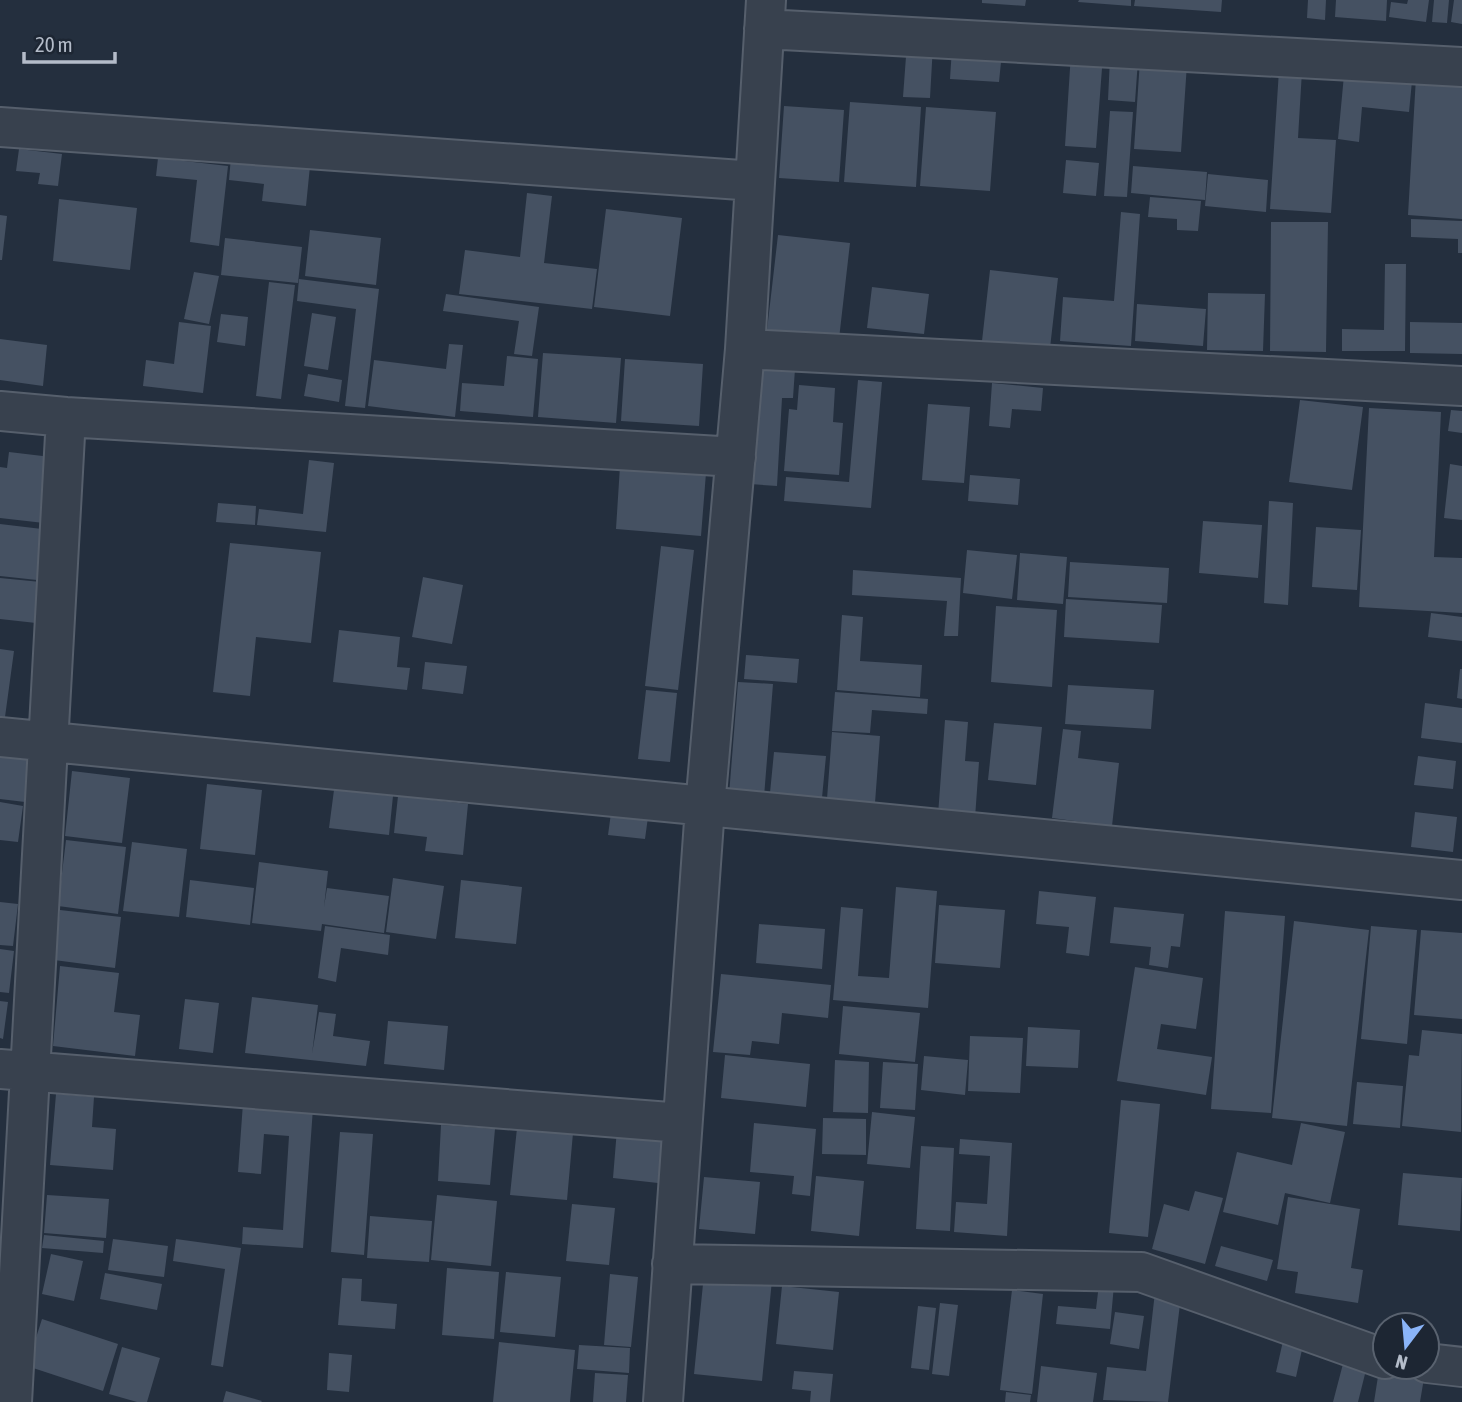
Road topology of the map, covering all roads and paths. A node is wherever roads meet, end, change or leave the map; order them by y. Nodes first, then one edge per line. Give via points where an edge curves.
1 (765, 15) edge
2 (1462, 66) edge
3 (0, 127) edge
4 (755, 181) junction
5 (746, 349) junction
6 (1462, 386) edge
7 (0, 411) edge
8 (66, 417) junction
9 (736, 457) junction
10 (0, 737) edge
11 (49, 741) junction
12 (705, 807) junction
13 (1462, 880) edge
14 (15, 1070) edge
15 (682, 1123) junction
16 (671, 1264) junction
17 (1371, 1354) edge
18 (1441, 1365) edge
19 (1462, 1367) edge
20 (15, 1397) edge
21 (663, 1402) edge

1 - 2 street
1 - 4 street
3 - 4 street
4 - 5 street
5 - 6 street
5 - 9 street
7 - 8 street
8 - 9 street
8 - 11 street
9 - 12 street
10 - 11 street
11 - 12 street
11 - 14 street
12 - 13 street
12 - 15 street
14 - 15 street
14 - 20 street
15 - 16 street
16 - 17 street via 1141,1272
16 - 21 street
18 - 19 street

